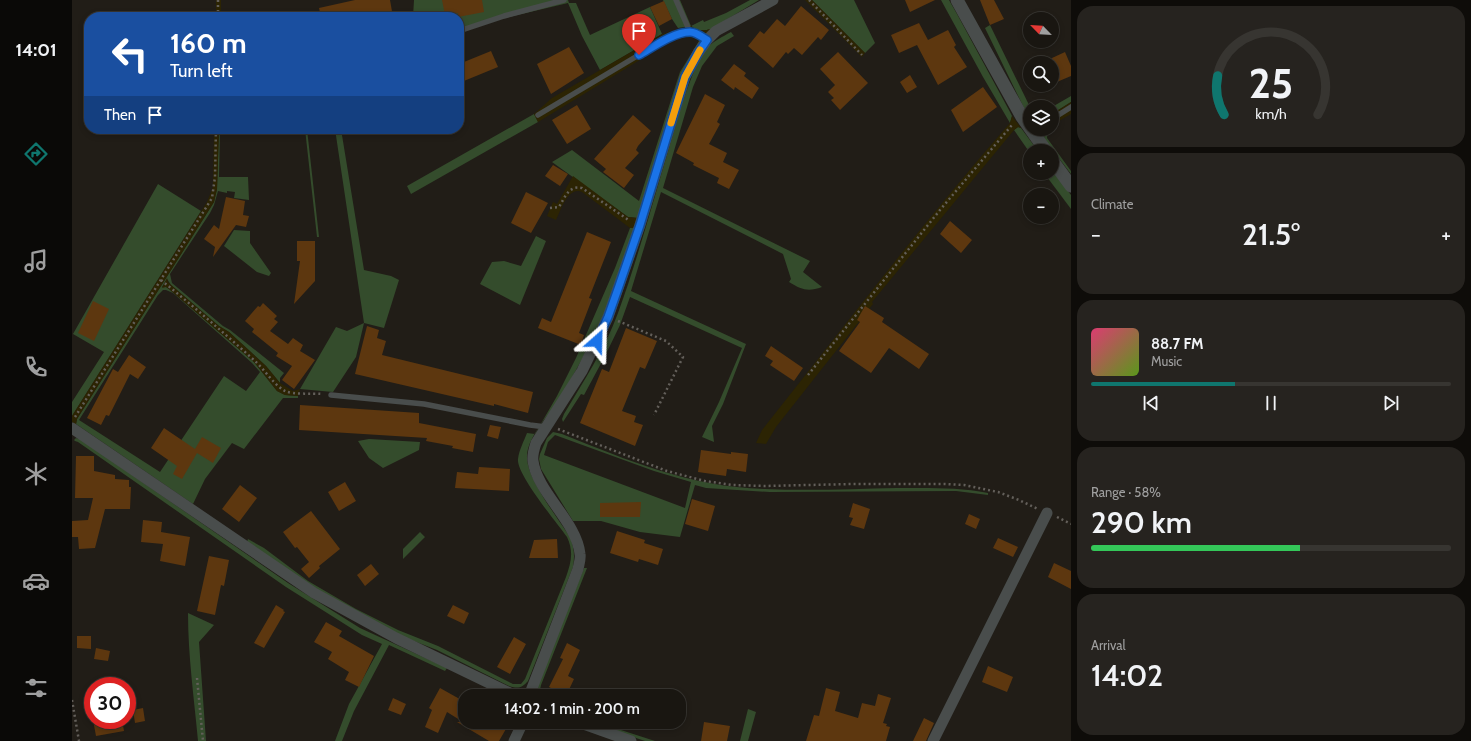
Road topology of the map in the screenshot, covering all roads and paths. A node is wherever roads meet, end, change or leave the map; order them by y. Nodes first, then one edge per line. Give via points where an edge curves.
1 (218, 0) edge
2 (564, 0) edge
3 (676, 0) edge
4 (773, 0) edge
5 (809, 0) edge
6 (957, 0) edge
7 (218, 12) edge
8 (464, 29) edge
9 (690, 32) junction
10 (707, 40) junction
11 (862, 55) dead end
12 (1071, 107) edge
13 (1059, 114) edge
14 (538, 115) dead end
15 (1022, 117) joint
16 (216, 134) edge
17 (1059, 170) edge
18 (1071, 186) edge
19 (550, 208) dead end
20 (640, 225) junction
21 (161, 280) junction
22 (608, 317) junction
23 (808, 375) dead end
24 (331, 395) joint
25 (654, 414) dead end
26 (72, 422) edge
27 (546, 427) junction
28 (72, 428) edge
29 (1047, 513) junction
30 (1071, 524) edge
31 (198, 678) dead end
32 (502, 689) edge
33 (532, 689) edge
34 (72, 700) edge
35 (520, 729) edge
36 (598, 729) edge
37 (79, 741) edge
38 (203, 741) edge
39 (514, 741) edge
40 (631, 741) edge
41 (934, 741) edge

1 - 7 path
2 - 8 lane
3 - 9 lane
4 - 10 street via 716,31
5 - 11 path
6 - 15 street
9 - 10 lane
9 - 14 lane via 664,40
10 - 20 street via 685,77
12 - 13 lane
15 - 23 path via 1002,136 940,210
16 - 21 path via 212,198
17 - 18 street
19 - 20 path via 559,207 570,189 582,188 627,220
20 - 22 street
21 - 24 path via 210,320 286,391
21 - 26 path
22 - 25 path via 666,341 683,357
22 - 27 street via 582,371
24 - 27 lane via 424,404
27 - 29 path via 560,430 667,472 705,481 765,486 964,485 998,492
27 - 33 street via 533,451 535,468 540,481 571,529 580,554 578,569
28 - 32 street via 314,593 396,638
29 - 30 path
29 - 41 street
31 - 38 path
34 - 37 path
35 - 39 street
36 - 40 street

